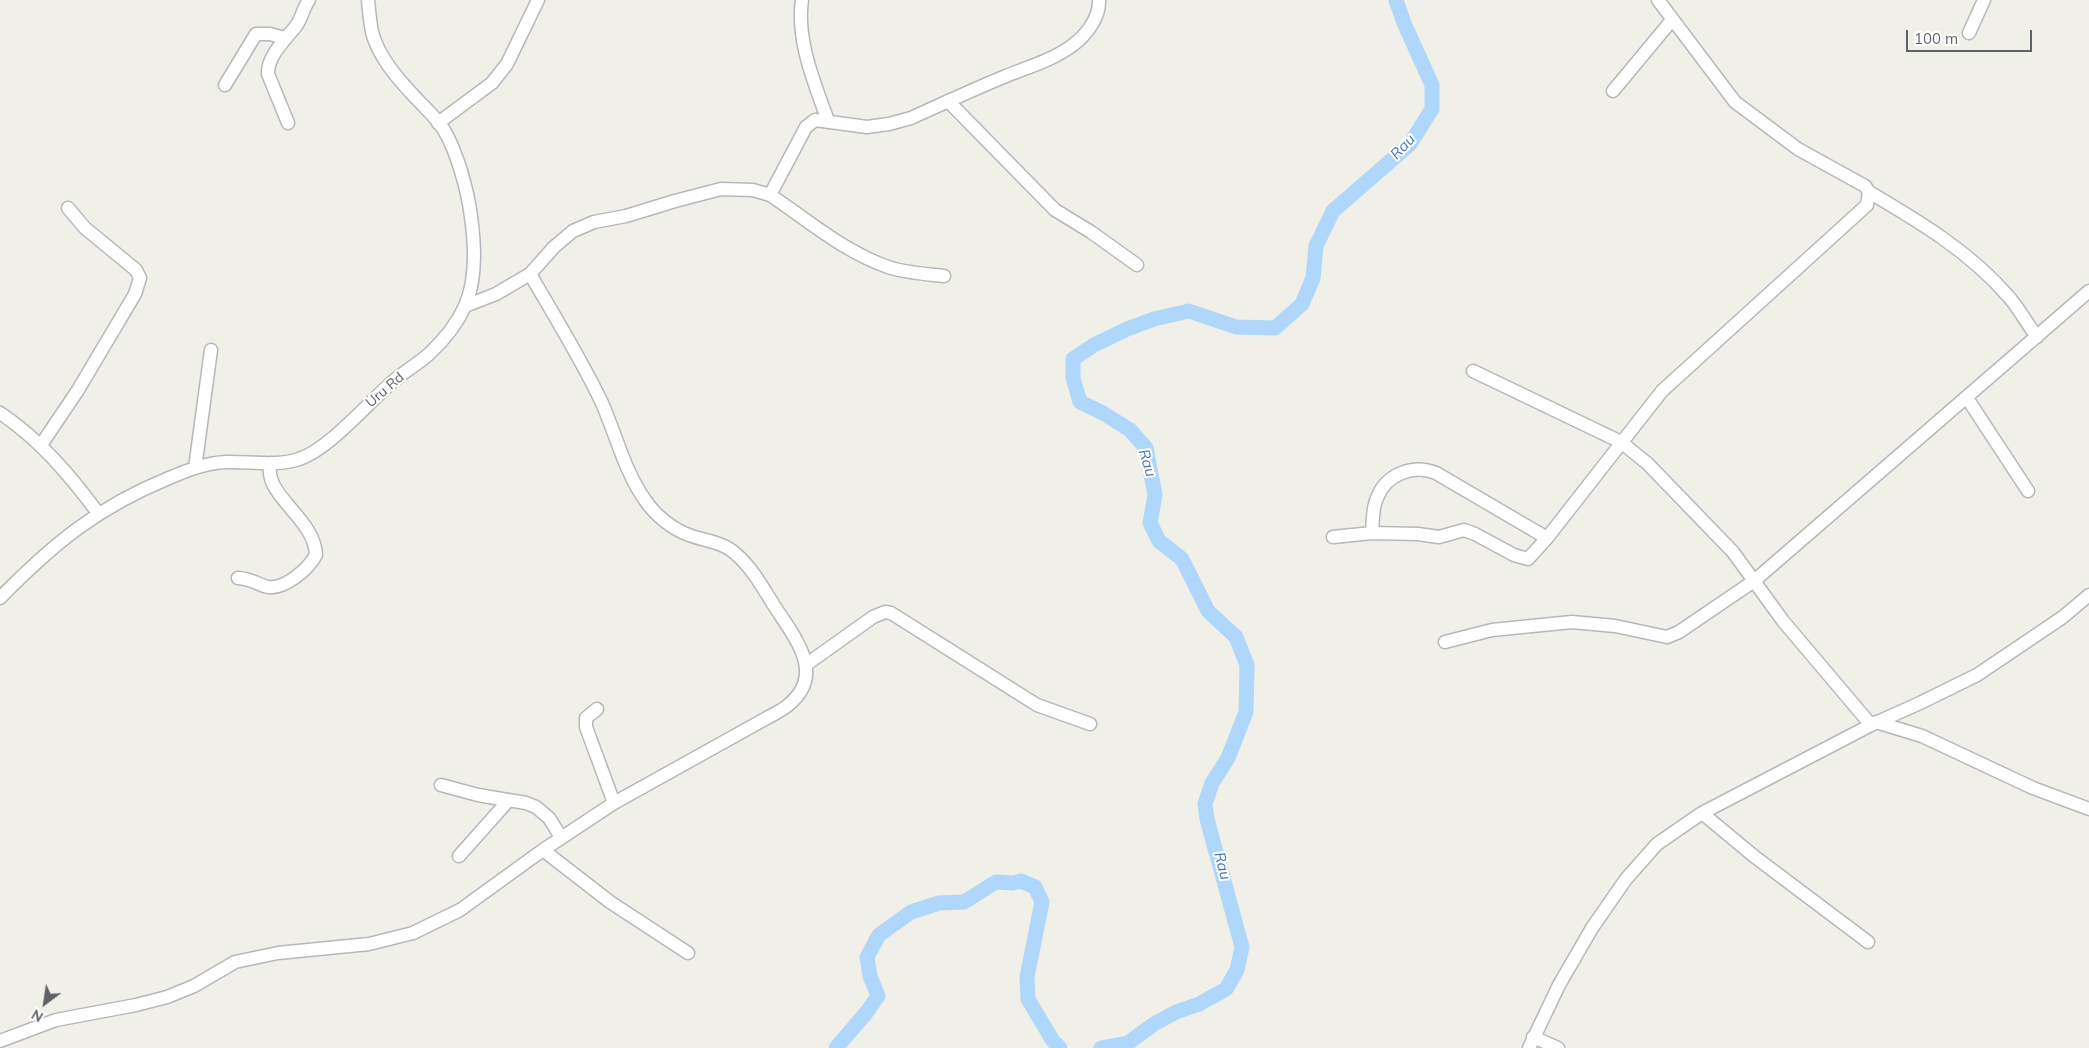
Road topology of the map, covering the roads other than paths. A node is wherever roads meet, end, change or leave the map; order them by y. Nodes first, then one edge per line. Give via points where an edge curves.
1 (309, 0) edge
2 (368, 0) edge
3 (538, 0) edge
4 (802, 0) edge
5 (1099, 0) edge
6 (1658, 0) edge
7 (1984, 0) edge
8 (1672, 20) junction
9 (1969, 33) dead end
10 (285, 38) junction
11 (226, 85) dead end
12 (1613, 91) dead end
13 (948, 101) junction
14 (828, 121) junction
15 (288, 122) dead end
16 (438, 122) junction
17 (1870, 192) junction
18 (770, 195) junction
19 (68, 208) dead end
20 (1137, 265) dead end
21 (530, 274) junction
22 (944, 276) dead end
23 (2089, 291) edge
24 (465, 306) junction
25 (2037, 337) junction
26 (211, 350) dead end
27 (1473, 371) dead end
28 (1968, 398) junction
29 (0, 413) edge
30 (1620, 442) junction
31 (42, 445) junction
32 (271, 463) junction
33 (195, 468) junction
34 (2028, 491) dead end
35 (98, 513) junction
36 (1372, 534) junction
37 (1333, 537) dead end
38 (1547, 538) junction
39 (238, 578) dead end
40 (1754, 581) junction
41 (2089, 595) edge
42 (0, 598) edge
43 (1445, 642) dead end
44 (807, 664) junction
45 (597, 709) dead end
46 (1090, 724) dead end
47 (1874, 724) junction
48 (441, 785) dead end
49 (508, 801) junction
50 (614, 803) junction
51 (2089, 809) edge
52 (1702, 813) junction
53 (561, 837) junction
54 (543, 850) junction
55 (459, 856) dead end
56 (1868, 942) dead end
57 (688, 954) dead end
58 (0, 1041) edge
59 (1531, 1043) edge
60 (1558, 1048) edge

1 - 10 street via 297,24
2 - 16 street, Uru Rd via 372,30 385,60
3 - 16 street via 507,64 492,83
4 - 14 street via 803,37
5 - 13 street via 1093,22 1072,46
6 - 8 street
7 - 9 street
8 - 12 street
8 - 17 street via 1735,102 1798,149 1865,186
10 - 11 street via 256,34
10 - 15 street via 268,68 268,74
13 - 14 street via 889,124 867,127
13 - 20 street via 1055,210
14 - 18 street via 815,120 806,127
16 - 24 street, Uru Rd via 454,150 471,214 473,277
17 - 25 street via 1960,250 2010,298
17 - 30 street via 1867,204 1662,391
18 - 21 street via 753,190 721,189 594,222 573,231
18 - 22 street via 867,259 889,268
19 - 31 street via 86,228 136,270 140,278 135,294
21 - 24 street via 496,294
21 - 44 street via 602,403 645,500 671,526 687,535 725,546 737,554 794,636
23 - 25 street
24 - 32 street, Uru Rd via 448,334 430,353 397,378 330,439 301,459
25 - 28 street
26 - 33 street
27 - 30 street
28 - 34 street
28 - 40 street
29 - 31 street
30 - 38 street
30 - 40 street via 1679,494 1733,552
31 - 35 street
32 - 33 street, Uru Rd via 226,462
32 - 39 street via 268,470 272,483 310,532 316,555 306,568 276,586 268,587
33 - 35 street, Uru Rd
35 - 42 street, Uru Rd via 63,539
36 - 37 street
36 - 38 street via 1439,537 1464,530 1525,559
36 - 38 street via 1376,498 1384,486 1397,474 1425,469
40 - 43 street via 1690,626 1667,637 1615,626 1572,622 1492,630
40 - 47 street via 1783,621
41 - 47 street via 2062,617 1976,674
44 - 46 street via 885,612 1037,705
44 - 50 street via 804,684 787,706
45 - 50 street via 586,718 586,727
47 - 51 street via 1922,736 2033,788
47 - 52 street
48 - 49 street
49 - 53 street via 526,803 544,813
49 - 55 street
50 - 53 street
52 - 56 street
52 - 59 street via 1657,844 1626,879 1592,928
53 - 54 street
54 - 57 street via 610,902
54 - 58 street via 460,910 413,933 369,944 278,953 235,962 194,986 167,997 56,1020
59 - 60 street

